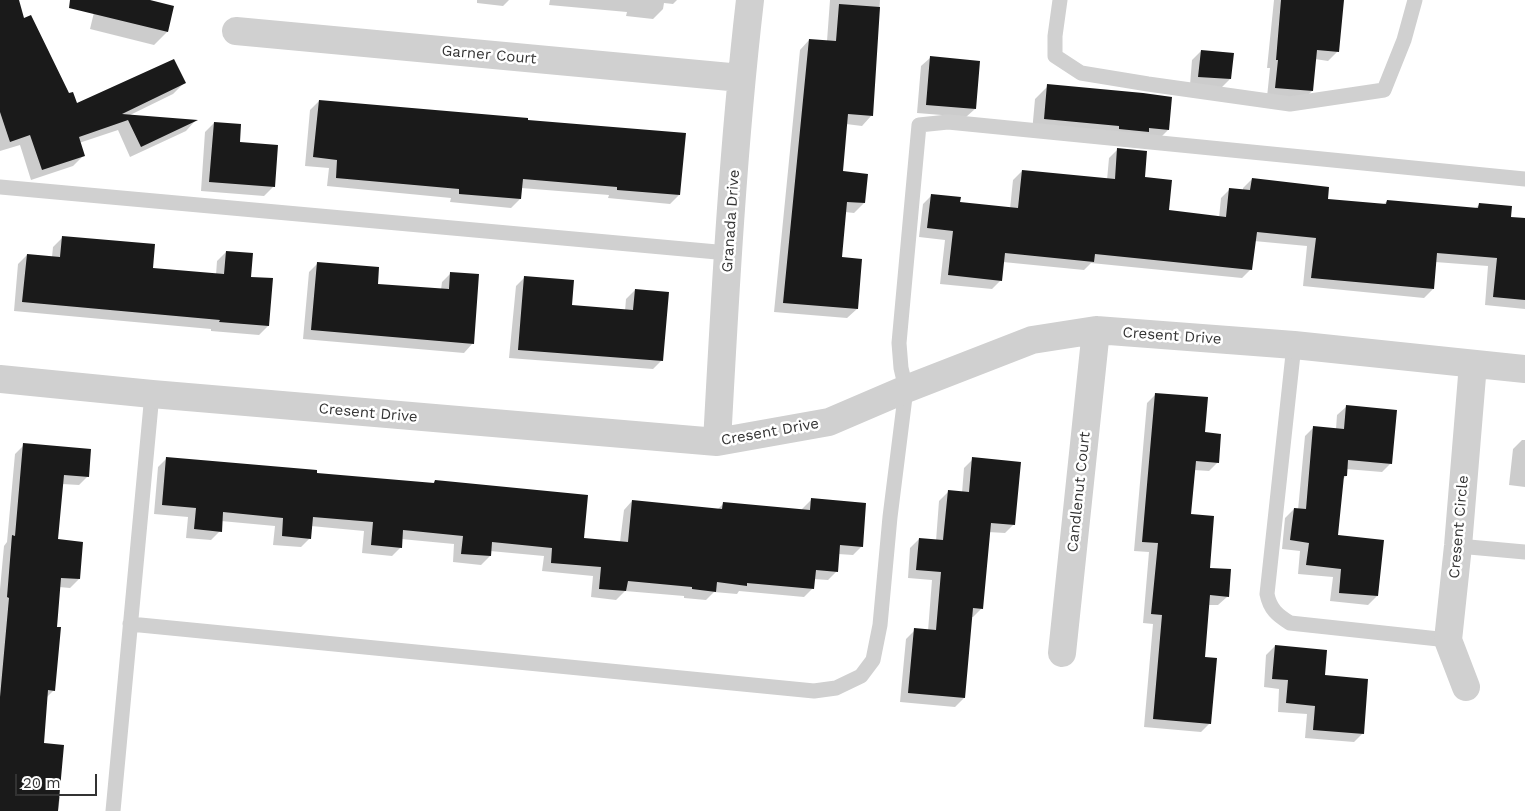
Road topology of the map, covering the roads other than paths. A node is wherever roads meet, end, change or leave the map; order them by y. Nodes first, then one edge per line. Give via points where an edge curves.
1 (750, 0) edge
2 (1060, 0) edge
3 (1415, 0) edge
4 (236, 31) dead end
5 (741, 78) junction
6 (1525, 179) edge
7 (0, 187) edge
8 (728, 253) junction
9 (1096, 330) junction
10 (1294, 346) junction
11 (1473, 364) junction
12 (1525, 369) edge
13 (0, 379) edge
14 (906, 389) junction
15 (152, 394) junction
16 (717, 442) junction
17 (1458, 546) junction
18 (1525, 552) edge
19 (130, 624) junction
20 (1448, 640) junction
21 (1062, 653) dead end
22 (1466, 687) dead end
23 (112, 811) edge

1 - 5 street, Granada Drive
2 - 3 lane via 1055,56 1080,73 1290,104 1384,90 1404,40
4 - 5 street, Garner Court
5 - 8 street, Granada Drive
6 - 14 lane via 948,122 919,125 899,343
7 - 8 lane
8 - 16 street, Granada Drive
9 - 10 street, Cresent Drive
9 - 14 street, Cresent Drive via 1032,340
9 - 21 street, Candlenut Court
10 - 11 street, Cresent Drive
10 - 20 lane via 1267,594 1269,605 1277,616 1290,623
11 - 12 street, Cresent Drive
11 - 17 street, Cresent Circle
13 - 15 street, Cresent Drive
14 - 16 street, Cresent Drive via 829,422
14 - 19 lane via 880,625 873,660 861,676 836,688 814,691
15 - 16 street, Cresent Drive
15 - 19 lane
17 - 18 lane
17 - 20 street, Cresent Circle
19 - 23 lane
20 - 22 street, Cresent Circle

